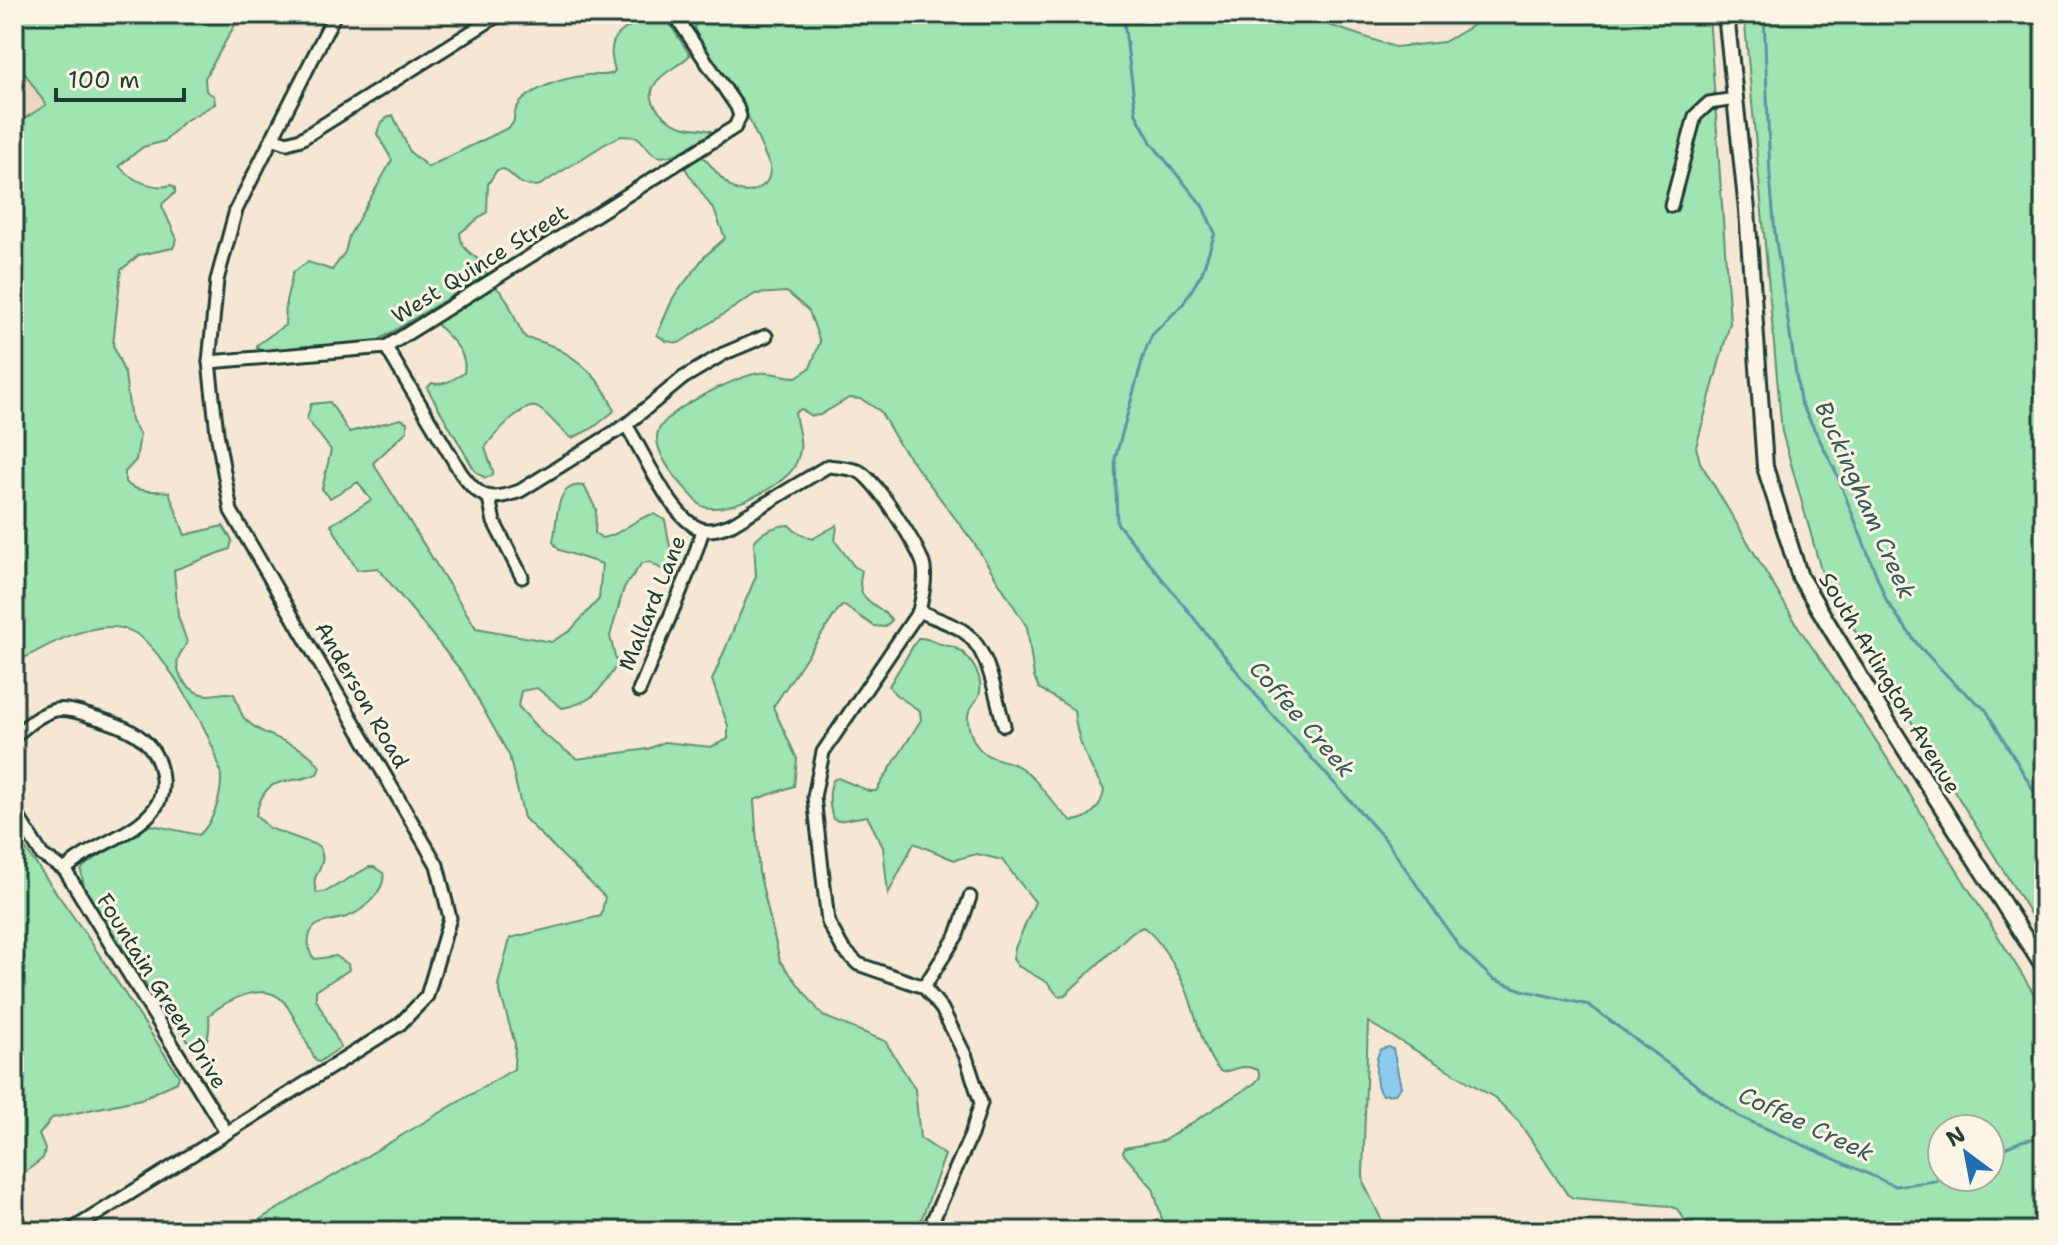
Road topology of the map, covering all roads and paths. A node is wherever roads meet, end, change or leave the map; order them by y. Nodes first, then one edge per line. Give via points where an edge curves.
1 (335, 14) edge
2 (500, 14) edge
3 (674, 14) edge
4 (1726, 14) edge
5 (1735, 99) junction
6 (272, 138) junction
7 (1671, 206) dead end
8 (766, 336) dead end
9 (386, 347) junction
10 (209, 362) junction
11 (626, 425) junction
12 (489, 498) junction
13 (703, 530) junction
14 (522, 577) dead end
15 (919, 611) junction
16 (639, 691) dead end
17 (1004, 725) dead end
18 (14, 737) edge
19 (14, 810) edge
20 (65, 870) junction
21 (970, 897) dead end
22 (2044, 968) edge
23 (924, 987) junction
24 (226, 1132) junction
25 (70, 1231) edge
26 (928, 1231) edge

1 - 6 street, Anderson Road
2 - 6 street via 301,139 287,143
3 - 9 street, West Quince Street via 737,107 735,127
4 - 5 main road, South Arlington Avenue
5 - 7 street via 1709,103 1695,116
5 - 22 main road, South Arlington Avenue via 1765,467 1800,577
6 - 10 street, Anderson Road via 236,210 217,280
8 - 11 street via 683,378
9 - 10 street, West Quince Street
9 - 12 street via 461,473
10 - 24 street, Anderson Road via 231,511 437,865 450,918 427,996 400,1024
11 - 12 street via 520,491
11 - 13 street via 671,502
12 - 14 street via 494,522
13 - 15 street via 732,524 828,466 861,472 924,565
13 - 16 street, Mallard Lane
15 - 17 street via 971,638 982,653
15 - 23 street via 823,752 814,797 828,922 843,949 858,964
18 - 20 street via 32,720 56,710 73,711 127,727 145,739 161,765 163,787 157,806
19 - 20 street, Fountain Green Drive via 42,855
20 - 24 street, Fountain Green Drive
21 - 23 street via 957,935
23 - 26 street via 942,1009 966,1057 981,1103
24 - 25 street, Anderson Road

